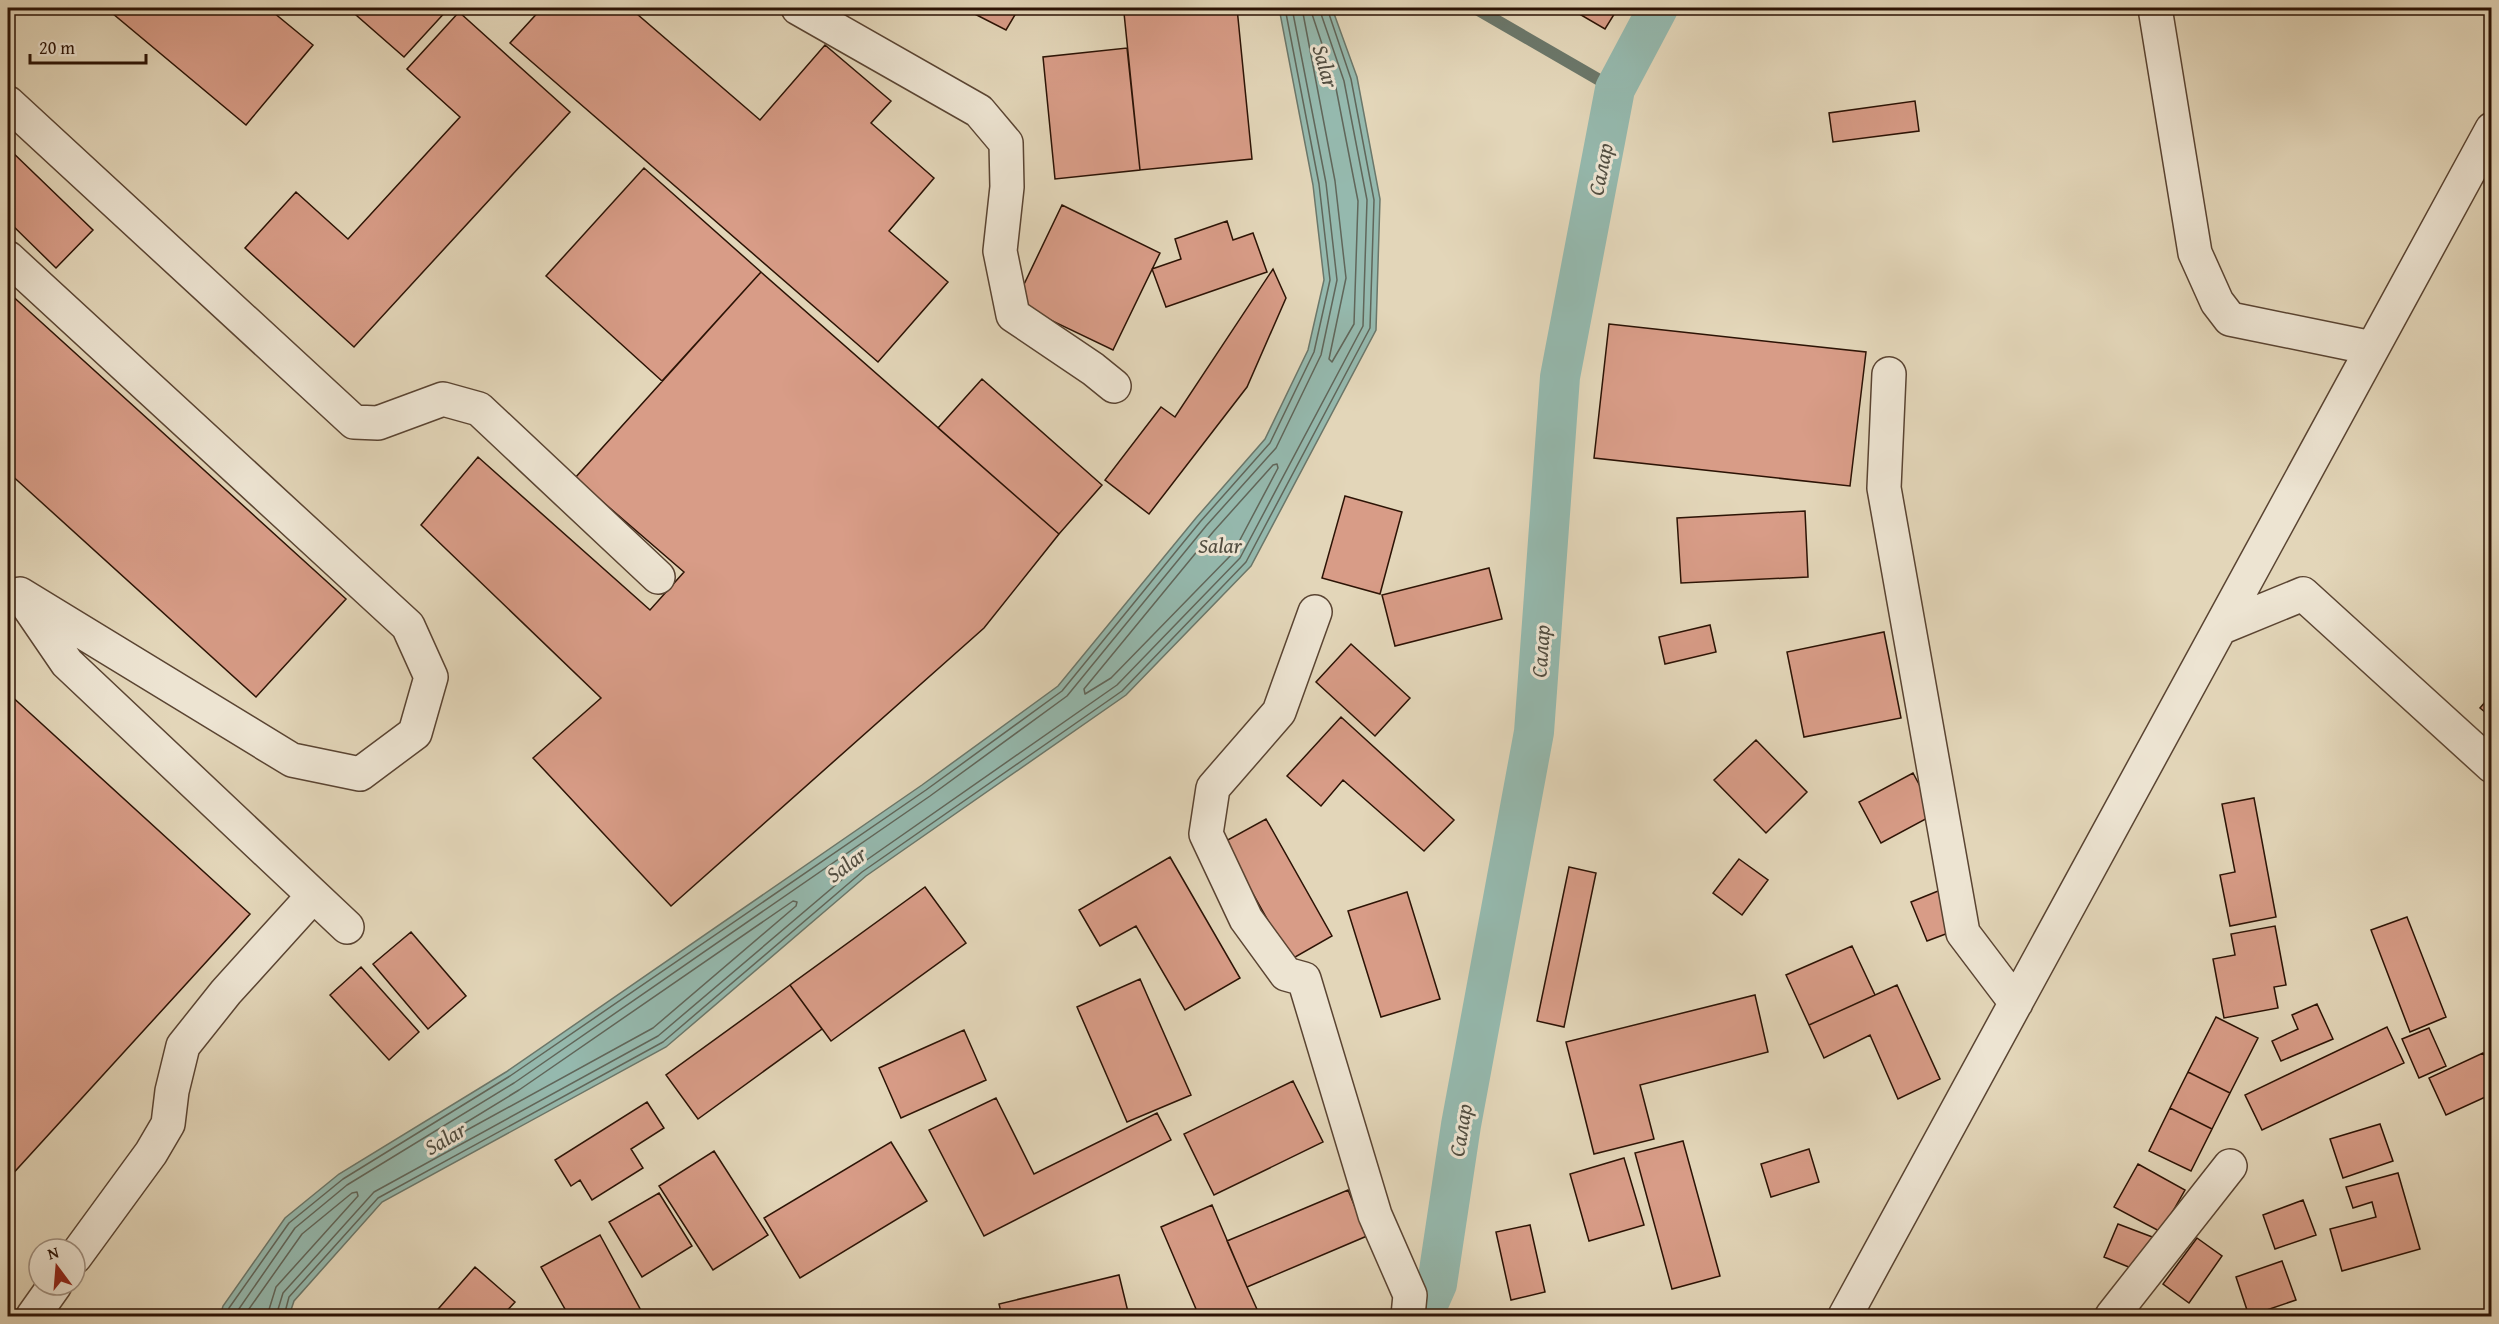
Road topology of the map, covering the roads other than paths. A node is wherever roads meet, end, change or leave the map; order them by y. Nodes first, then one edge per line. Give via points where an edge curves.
1 (798, 8) edge
2 (2155, 8) edge
3 (8, 103) edge
4 (2492, 129) edge
5 (8, 258) edge
6 (2372, 348) junction
7 (1889, 374) dead end
8 (1114, 387) dead end
9 (658, 577) dead end
10 (12, 595) edge
11 (1315, 612) dead end
12 (2220, 628) junction
13 (2492, 766) edge
14 (313, 896) junction
15 (346, 927) dead end
16 (2016, 1003) junction
17 (2230, 1166) dead end
18 (87, 1241) edge
19 (47, 1297) edge
20 (33, 1317) edge
21 (1408, 1317) edge
22 (1845, 1317) edge
23 (2112, 1317) edge

1 - 8 street via 980,111 1006,143 1007,186 1000,251 1013,315
2 - 6 street via 2195,252 2217,302 2230,319
3 - 9 street via 354,422 378,423 443,399 479,409
4 - 6 street
5 - 10 street via 408,626 431,677 415,733 360,774 292,760
6 - 12 street
7 - 16 street via 1884,488 1963,933
10 - 14 street via 67,663
11 - 21 street via 1279,712 1213,788 1206,834 1246,919 1286,974 1304,980 1375,1215 1410,1295
12 - 13 street via 2303,594
12 - 16 street
14 - 15 street
14 - 18 street via 183,1046 168,1124 151,1154
16 - 22 street
17 - 23 street
19 - 20 street

